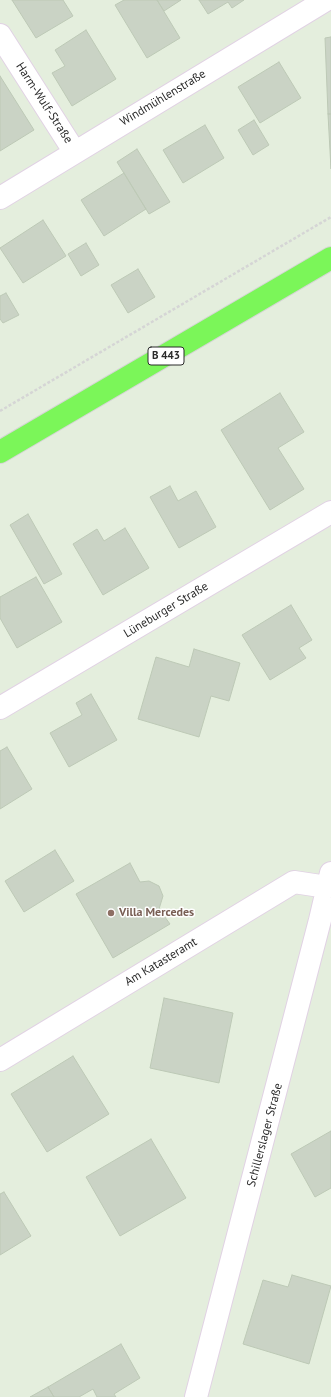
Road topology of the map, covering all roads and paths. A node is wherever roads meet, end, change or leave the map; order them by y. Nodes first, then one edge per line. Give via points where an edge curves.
1 (326, 0) edge
2 (0, 35) edge
3 (74, 151) junction
4 (0, 198) edge
5 (331, 217) edge
6 (328, 260) edge
7 (0, 411) edge
8 (0, 452) edge
9 (331, 512) edge
10 (0, 708) edge
11 (329, 880) edge
12 (326, 921) edge
13 (0, 1060) edge
14 (196, 1397) edge

1 - 3 street, Windmühlenstraße
2 - 3 street, Harm-Wulf-Straße
3 - 4 street, Windmühlenstraße
5 - 7 path
6 - 8 main road, B 443
9 - 10 street, Lüneburger Straße
11 - 12 street, Schillerslager Straße
11 - 13 street, Am Katasteramt via 294,882
12 - 14 street, Schillerslager Straße

